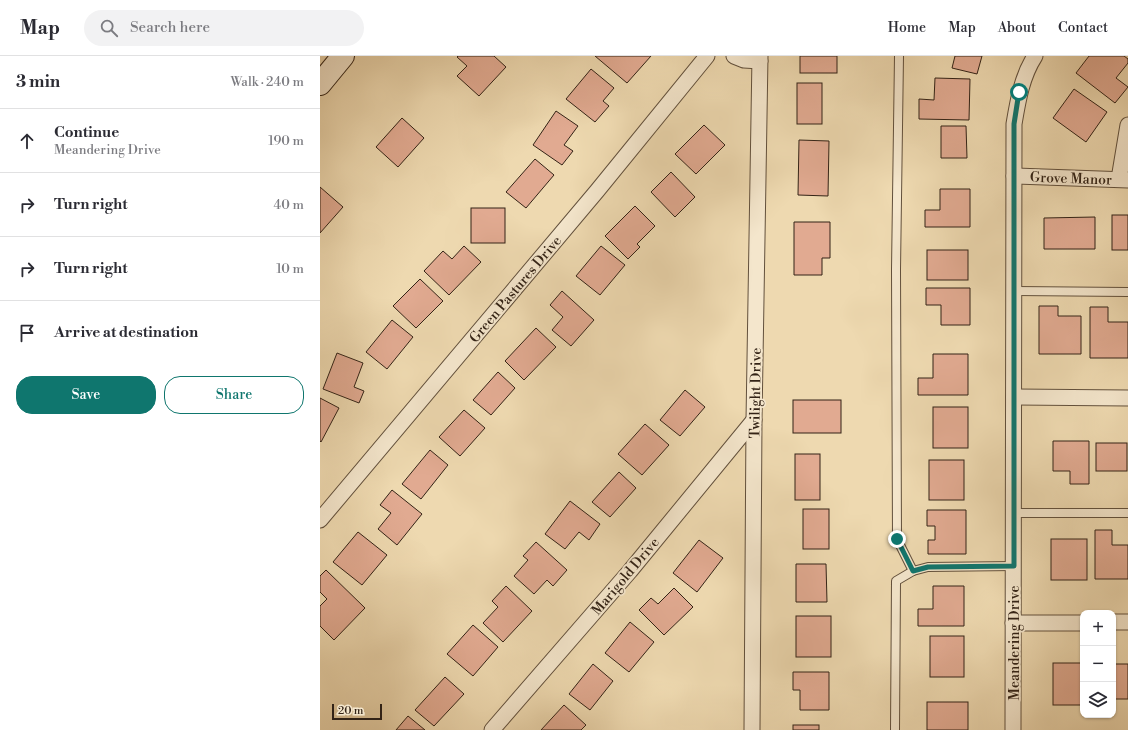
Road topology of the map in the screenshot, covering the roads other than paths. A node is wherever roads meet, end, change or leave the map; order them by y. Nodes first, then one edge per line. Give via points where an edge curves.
1 (344, 56) edge
2 (707, 56) edge
3 (734, 56) edge
4 (899, 56) edge
5 (1035, 56) edge
6 (760, 58) edge
7 (320, 84) edge
8 (1128, 125) edge
9 (1014, 176) junction
10 (1124, 179) edge
11 (1014, 291) junction
12 (1128, 292) edge
13 (1014, 397) junction
14 (1128, 398) edge
15 (754, 420) junction
16 (1014, 513) junction
17 (1128, 513) edge
18 (320, 520) edge
19 (1014, 566) junction
20 (913, 571) junction
21 (1080, 622) edge
22 (1116, 622) edge
23 (1128, 622) edge
24 (1013, 623) junction
25 (492, 730) edge
26 (752, 730) edge
27 (895, 730) edge
28 (1013, 730) edge

1 - 7 main road
2 - 18 street, Green Pastures Drive
3 - 6 street via 744,60
4 - 20 lane via 896,270 897,539
5 - 9 street, Meandering Drive via 1019,92 1014,124
6 - 15 street, Twilight Drive
8 - 10 street
9 - 10 street, Grove Manor
9 - 11 street, Meandering Drive
11 - 12 lane
11 - 13 street, Meandering Drive
13 - 14 street
13 - 16 street, Meandering Drive
15 - 25 street, Marigold Drive via 630,571
15 - 26 street, Twilight Drive
16 - 17 lane
16 - 19 street, Meandering Drive
19 - 20 lane via 928,567
19 - 24 street, Meandering Drive
20 - 27 lane via 896,581
21 - 24 street
22 - 23 street
24 - 28 street, Meandering Drive

